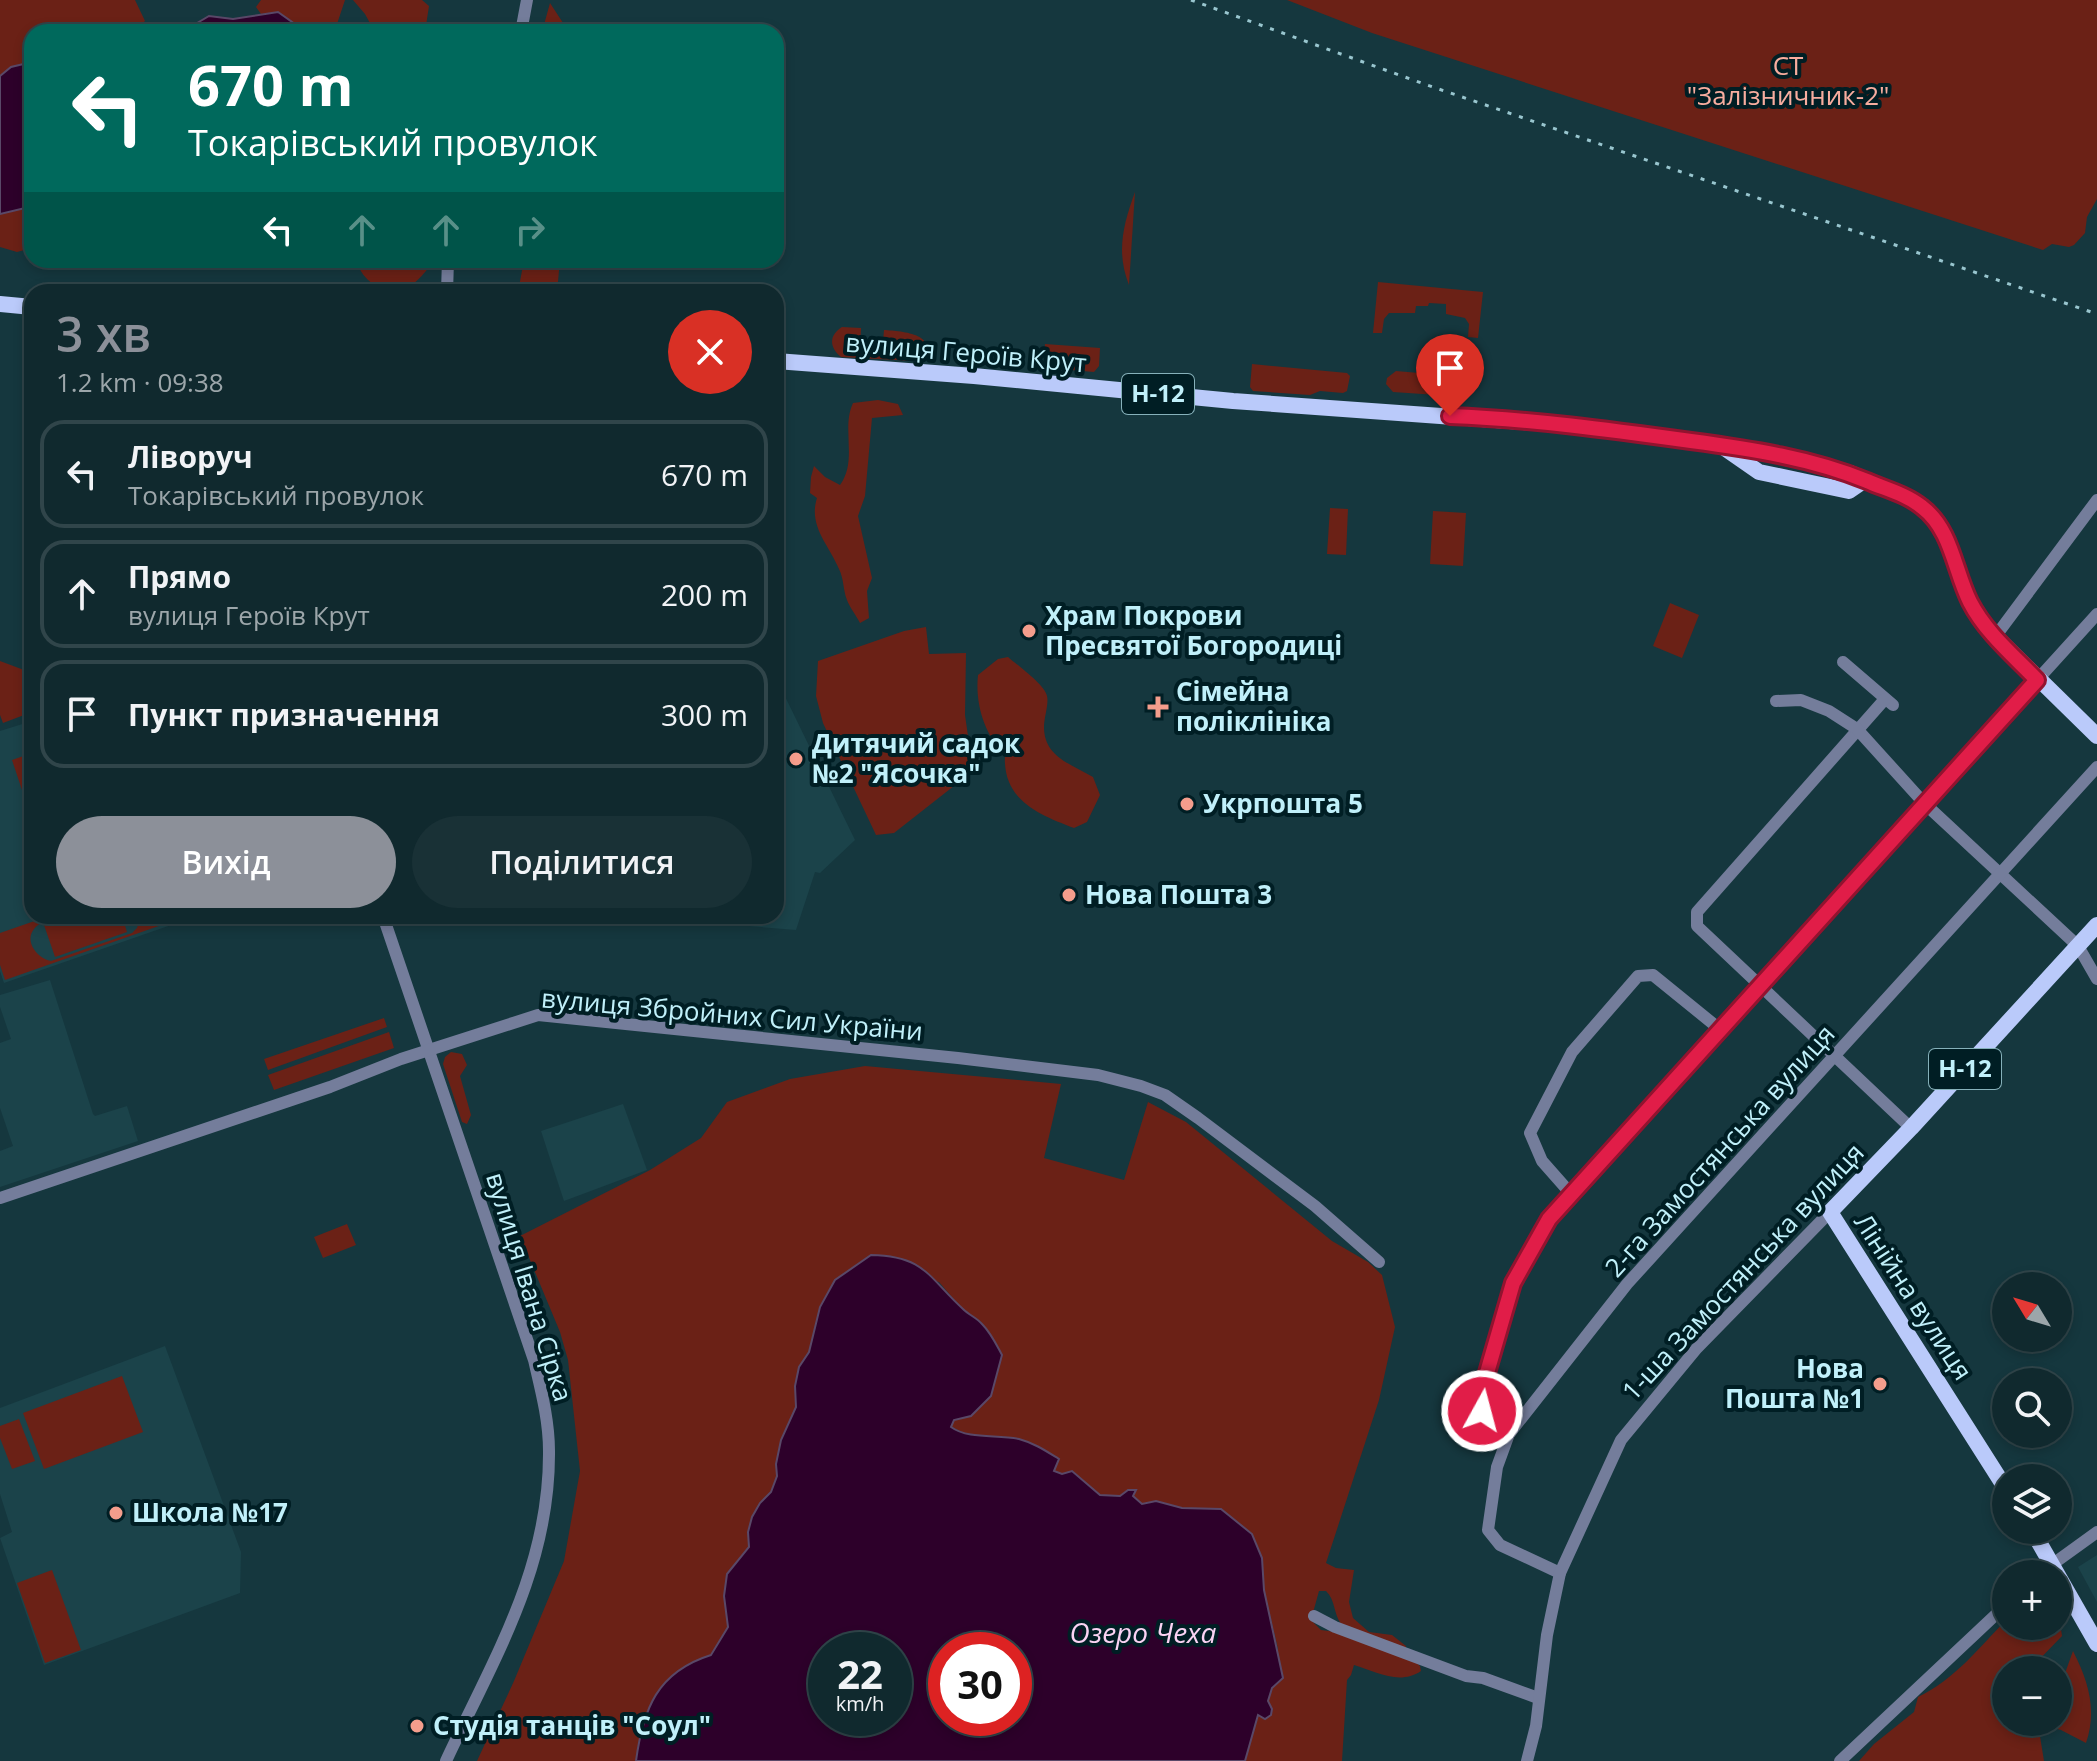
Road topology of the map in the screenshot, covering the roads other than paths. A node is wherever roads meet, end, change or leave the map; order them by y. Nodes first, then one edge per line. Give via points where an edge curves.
1 (527, 0) edge
2 (522, 24) edge
3 (0, 304) edge
4 (24, 306) edge
5 (784, 362) edge
6 (2097, 500) edge
7 (2097, 614) edge
8 (1995, 637) junction
9 (1843, 662) dead end
10 (2037, 680) junction
11 (1776, 701) dead end
12 (1857, 729) junction
13 (2097, 736) edge
14 (2097, 767) edge
15 (1924, 803) junction
16 (2003, 873) junction
17 (386, 924) edge
18 (2097, 925) edge
19 (2078, 946) junction
20 (2097, 979) edge
21 (1761, 987) junction
22 (1722, 1031) junction
23 (428, 1051) junction
24 (1834, 1057) junction
25 (1911, 1128) junction
26 (1572, 1195) junction
27 (0, 1198) edge
28 (1830, 1212) junction
29 (1379, 1262) dead end
30 (1509, 1434) junction
31 (1992, 1467) edge
32 (2097, 1532) edge
33 (2055, 1560) edge
34 (1560, 1573) junction
35 (2072, 1598) edge
36 (1314, 1616) dead end
37 (1992, 1618) edge
38 (2097, 1644) edge
39 (1538, 1698) junction
40 (446, 1761) edge
41 (1527, 1761) edge
42 (1840, 1761) edge

1 - 2 street
3 - 4 main road
5 - 8 main road, вулиця Героїв Крут / Н-12 via 1541,422 1789,457 1850,473 1922,507 1947,538 1970,602
6 - 8 street
7 - 10 street
8 - 10 main road, Н-12
9 - 12 street via 1889,702
10 - 13 main road, Н-12
10 - 15 street
11 - 12 street via 1801,700
12 - 15 street
12 - 21 street via 1697,912 1697,926
14 - 16 street, 2-га Замостянська вулиця
15 - 16 street
15 - 21 street
16 - 19 street
16 - 24 street, 2-га Замостянська вулиця
17 - 23 street, вулиця Івана Сірка
18 - 19 main road, 1-ша Замостянська вулиця / Н-12
19 - 20 street
19 - 25 main road, 1-ша Замостянська вулиця / Н-12
21 - 22 street
21 - 24 street
22 - 26 street
22 - 26 street via 1653,975 1638,976 1572,1052 1530,1133 1542,1161
23 - 27 street, вулиця Збройних Сил України
23 - 29 street, вулиця Збройних Сил України via 538,1015 1118,1079 1165,1095 1315,1206
23 - 40 street, вулиця Івана Сірка via 534,1360 549,1450 537,1557
24 - 25 street
24 - 30 street, 2-га Замостянська вулиця via 1627,1284
25 - 28 main road, 1-ша Замостянська вулиця / Н-12
26 - 30 street via 1549,1219 1513,1283 1484,1383 1482,1411
28 - 31 main road, Лінійна вулиця
28 - 34 street, 1-ша Замостянська вулиця via 1697,1348 1621,1440
30 - 34 street, 2-га Замостянська вулиця via 1497,1467 1488,1530 1500,1545
32 - 33 street
34 - 39 street, 1-ша Замостянська вулиця
35 - 38 main road
36 - 39 street via 1466,1676
37 - 42 street
39 - 41 street, 1-ша Замостянська вулиця

